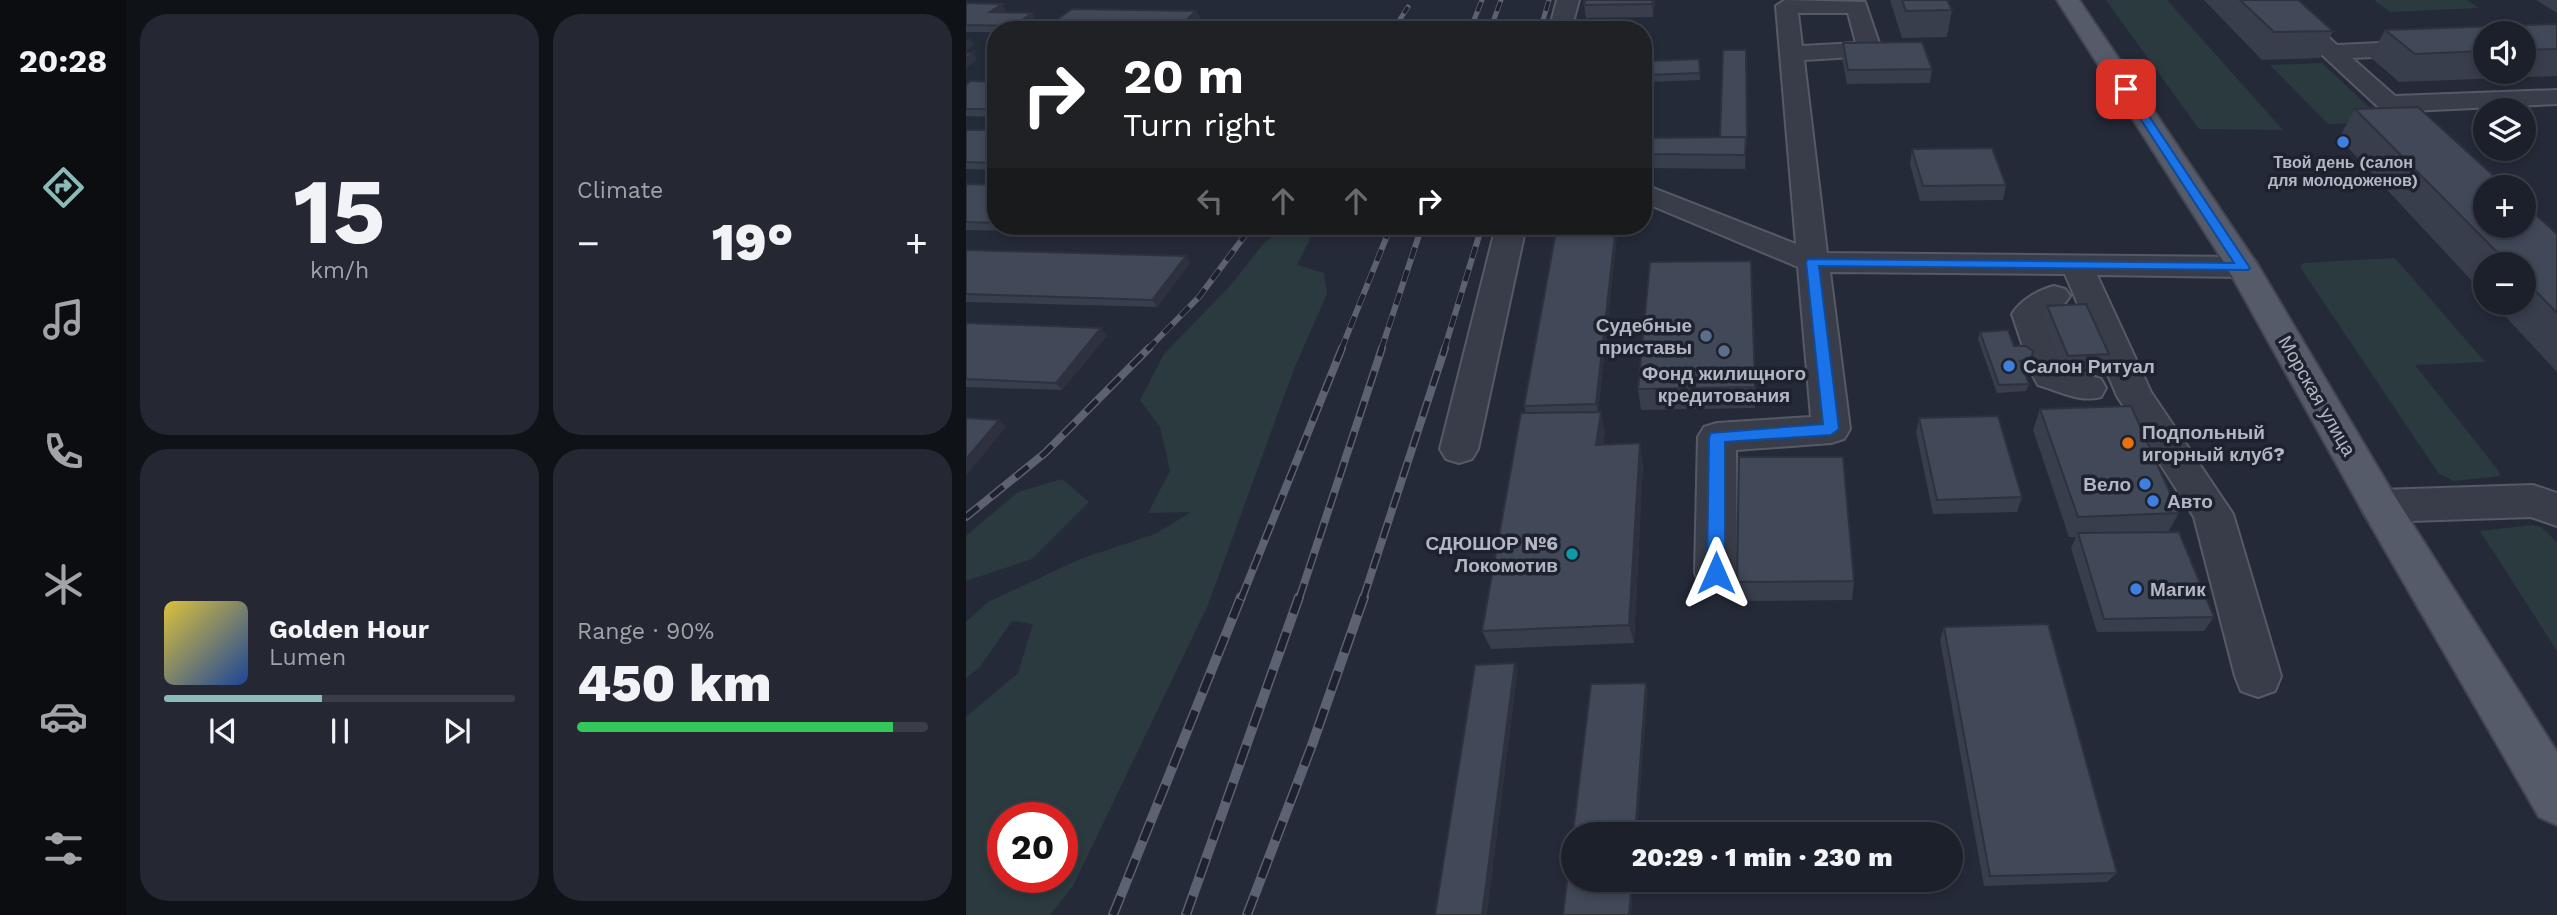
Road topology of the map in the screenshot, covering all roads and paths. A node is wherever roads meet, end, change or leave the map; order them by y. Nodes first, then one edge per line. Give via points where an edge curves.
1 (1568, 0) edge
2 (2068, 0) edge
3 (2274, 0) edge
4 (1562, 21) edge
5 (2473, 46) edge
6 (2332, 52) junction
7 (1792, 54) dead end
8 (2557, 97) edge
9 (2388, 104) junction
10 (2473, 180) edge
11 (1652, 196) edge
12 (1509, 235) edge
13 (1812, 262) junction
14 (2243, 268) junction
15 (2070, 293) junction
16 (2135, 396) junction
17 (1459, 449) dead end
18 (2381, 506) junction
19 (2557, 510) edge
20 (1716, 573) dead end
21 (2258, 676) dead end
22 (2557, 799) edge

1 - 4 street
2 - 14 main road, Морская улица
3 - 6 street
5 - 6 street
6 - 9 street
7 - 13 street
8 - 9 street
9 - 10 street
11 - 13 street
12 - 17 street
13 - 15 street
13 - 20 street via 1831,429 1717,437
14 - 15 street
14 - 18 main road, Морская улица
15 - 16 street
15 - 16 street via 2029,314 2051,376 2085,379
16 - 21 street via 2213,514
18 - 19 street via 2533,501
18 - 22 main road, Морская улица

